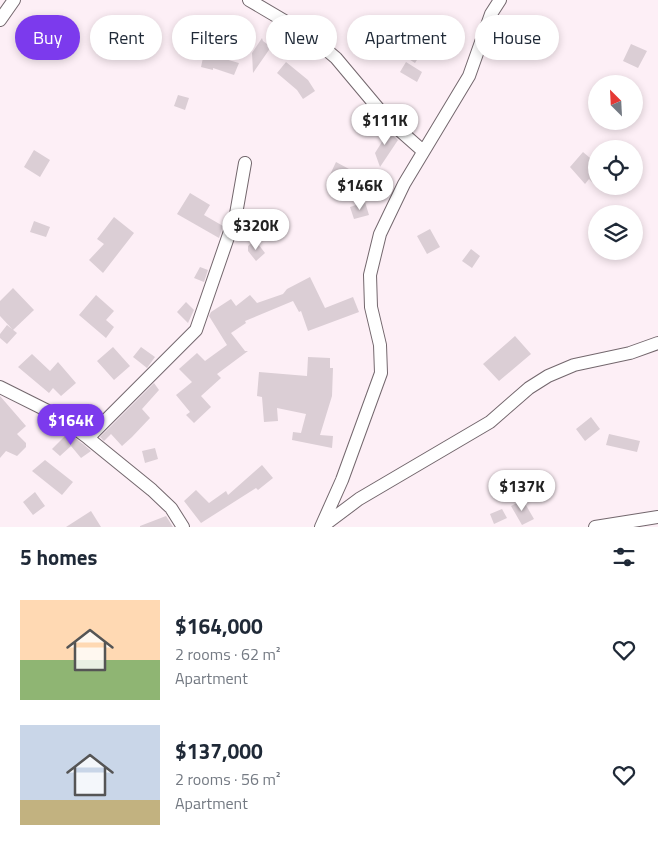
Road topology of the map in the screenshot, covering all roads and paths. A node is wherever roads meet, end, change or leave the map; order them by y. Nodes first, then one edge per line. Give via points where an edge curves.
1 (14, 0) edge
2 (249, 0) edge
3 (500, 0) edge
4 (0, 20) edge
5 (423, 151) junction
6 (245, 163) dead end
7 (658, 343) edge
8 (0, 387) edge
9 (88, 438) junction
10 (658, 517) edge
11 (183, 527) edge
12 (595, 527) edge

1 - 4 street
2 - 5 street via 310,36 336,58 388,120
3 - 5 street via 491,14 469,76
5 - 7 street via 380,234 370,275 381,373 342,480 321,527 359,499 490,422 548,376 574,365 630,353
6 - 9 street via 236,214 196,330
8 - 9 street via 60,417
9 - 11 street via 152,490
10 - 12 street

